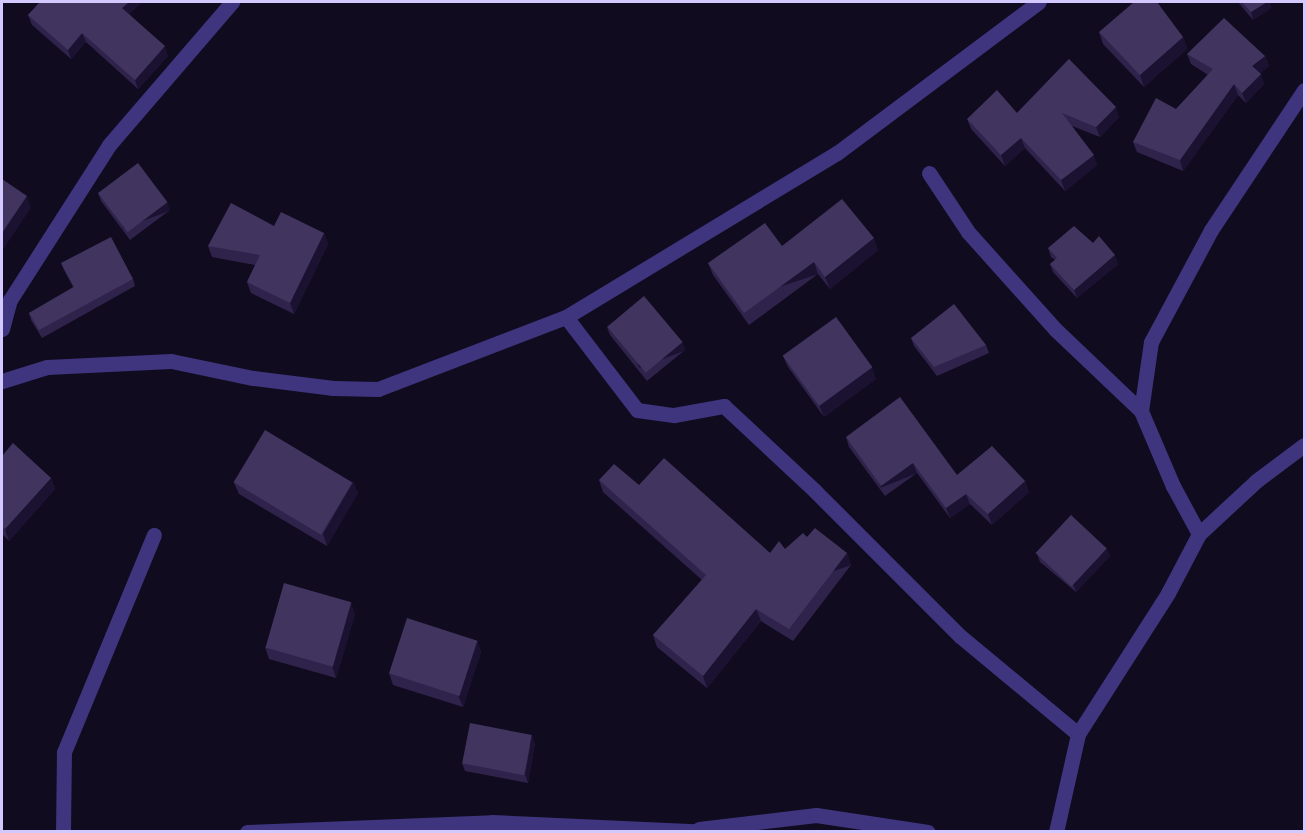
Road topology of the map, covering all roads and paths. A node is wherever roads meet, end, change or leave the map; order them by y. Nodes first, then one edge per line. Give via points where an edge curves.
1 (232, 2) edge
2 (1039, 2) edge
3 (1305, 90) edge
4 (928, 173) dead end
5 (566, 317) junction
6 (2, 329) edge
7 (2, 381) edge
8 (1141, 411) junction
9 (1305, 445) edge
10 (1199, 534) junction
11 (154, 535) dead end
12 (1078, 734) junction
13 (492, 826) edge
14 (705, 830) edge
15 (63, 831) edge
16 (247, 831) edge
17 (928, 831) edge
18 (1056, 831) edge

1 - 6 street via 110,145 10,300
2 - 5 street via 837,153
3 - 8 street via 1211,230 1151,342
4 - 8 street via 968,232 1056,330
5 - 7 street via 378,389 253,378 171,361 47,367
5 - 12 street via 637,410 674,415 724,406 960,636
8 - 10 street via 1173,486
9 - 10 street via 1256,481
10 - 12 street via 1168,593
11 - 15 street via 64,752
12 - 18 street
13 - 14 street
13 - 16 street
14 - 17 street via 816,815

